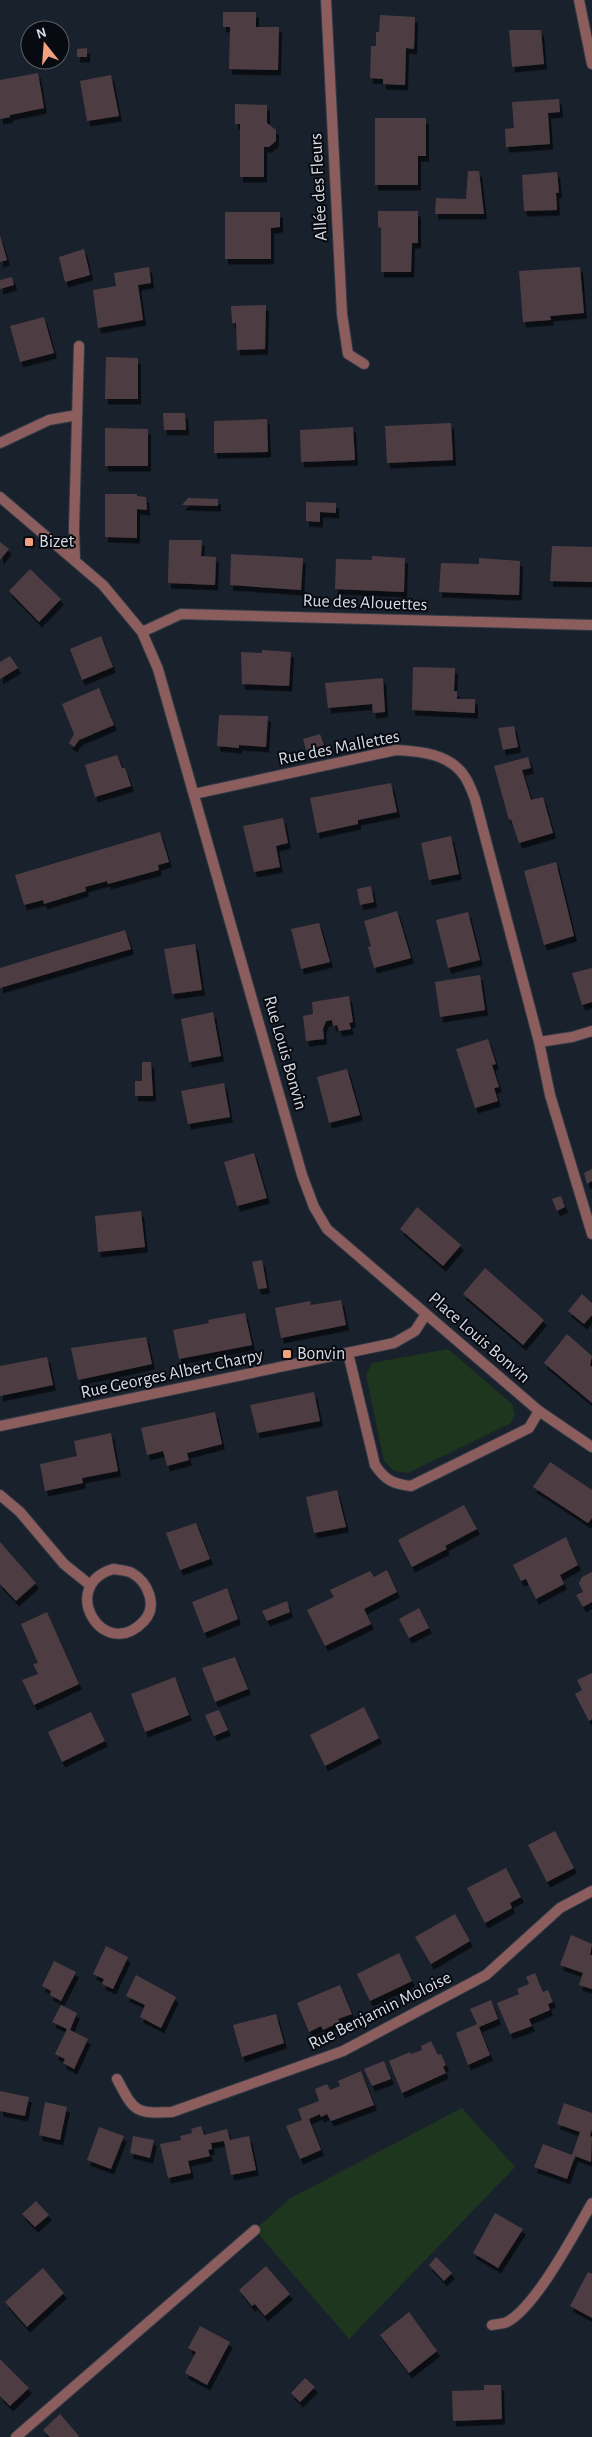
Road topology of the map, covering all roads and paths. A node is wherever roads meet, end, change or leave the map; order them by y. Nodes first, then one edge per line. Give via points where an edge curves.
1 (326, 0) edge
2 (578, 0) edge
3 (592, 64) edge
4 (79, 346) dead end
5 (364, 364) dead end
6 (77, 415) junction
7 (0, 443) edge
8 (0, 497) edge
9 (75, 561) junction
10 (592, 625) edge
11 (142, 632) junction
12 (194, 794) junction
13 (592, 1031) edge
14 (539, 1042) junction
15 (592, 1234) edge
16 (398, 1290) joint
17 (426, 1314) junction
18 (348, 1353) junction
19 (539, 1410) junction
20 (0, 1426) edge
21 (592, 1447) edge
22 (0, 1495) edge
23 (90, 1586) junction
24 (592, 1891) edge
25 (117, 2079) dead end
26 (592, 2203) edge
27 (255, 2230) dead end
28 (492, 2325) dead end
29 (16, 2437) edge

1 - 5 street, Allée des Fleurs via 342,314 348,354
2 - 3 street
4 - 6 street
6 - 7 street via 49,420
6 - 9 street
8 - 9 street
9 - 11 street via 103,585
10 - 11 street, Rue des Alouettes via 181,614
11 - 12 street via 158,669
12 - 14 street, Rue des Mallettes via 396,750 421,751 447,761 464,775 475,799
12 - 16 street, Rue Louis Bonvin via 302,1175 314,1207 327,1229
13 - 14 street
14 - 15 street, Rue des Mallettes via 550,1095
16 - 17 street, Place Louis Bonvin
17 - 18 street, Rue Georges Albert Charpy via 415,1332 394,1343
17 - 19 street, Place Louis Bonvin
18 - 19 street via 375,1464 384,1477 395,1484 411,1486 529,1428
18 - 20 street, Rue Georges Albert Charpy
19 - 21 street, Place Louis Bonvin
22 - 23 street via 20,1512 64,1564
23 - 23 street via 86,1599 90,1613 101,1629 118,1635 135,1630 148,1617 151,1597 144,1583 131,1572 113,1569 101,1573
24 - 25 street, Rue Benjamin Moloise via 560,1908 486,1976 343,2051 172,2112 147,2114 131,2106
26 - 28 street via 552,2271 524,2308 507,2322
27 - 29 street

